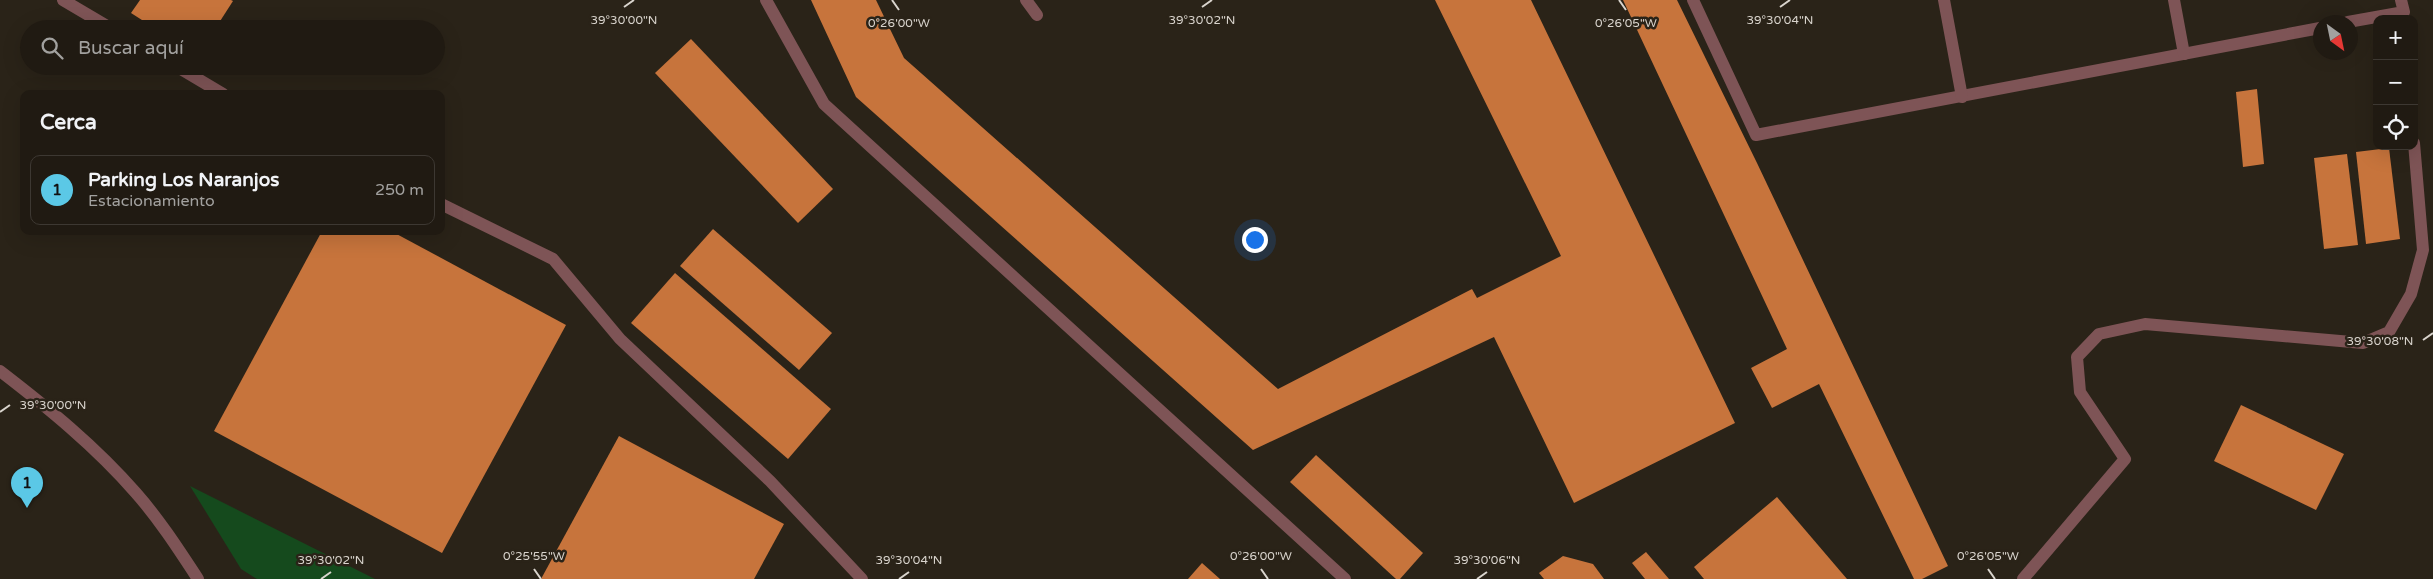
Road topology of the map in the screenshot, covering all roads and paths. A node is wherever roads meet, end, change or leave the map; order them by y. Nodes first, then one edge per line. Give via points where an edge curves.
1 (62, 0) edge
2 (766, 0) edge
3 (1026, 0) edge
4 (1693, 0) edge
5 (1944, 0) edge
6 (2174, 0) edge
7 (2402, 6) edge
8 (1037, 15) dead end
9 (2358, 19) edge
10 (96, 20) edge
11 (2313, 29) edge
12 (2184, 54) junction
13 (191, 75) edge
14 (217, 90) edge
15 (1962, 97) junction
16 (2415, 150) edge
17 (445, 206) edge
18 (0, 371) edge
19 (198, 579) edge
20 (862, 579) edge
21 (1346, 579) edge
22 (2023, 579) edge

1 - 10 street
2 - 21 street via 824,104
3 - 8 street
4 - 15 street via 1756,136
5 - 15 street
6 - 12 street
7 - 9 street
11 - 12 street
12 - 15 street
13 - 14 street
16 - 22 street via 2423,250 2411,294 2389,332 2363,343 2145,324 2100,334 2077,357 2080,392 2125,459
17 - 20 street via 553,259 620,339 770,481
18 - 19 street via 91,445 130,486

